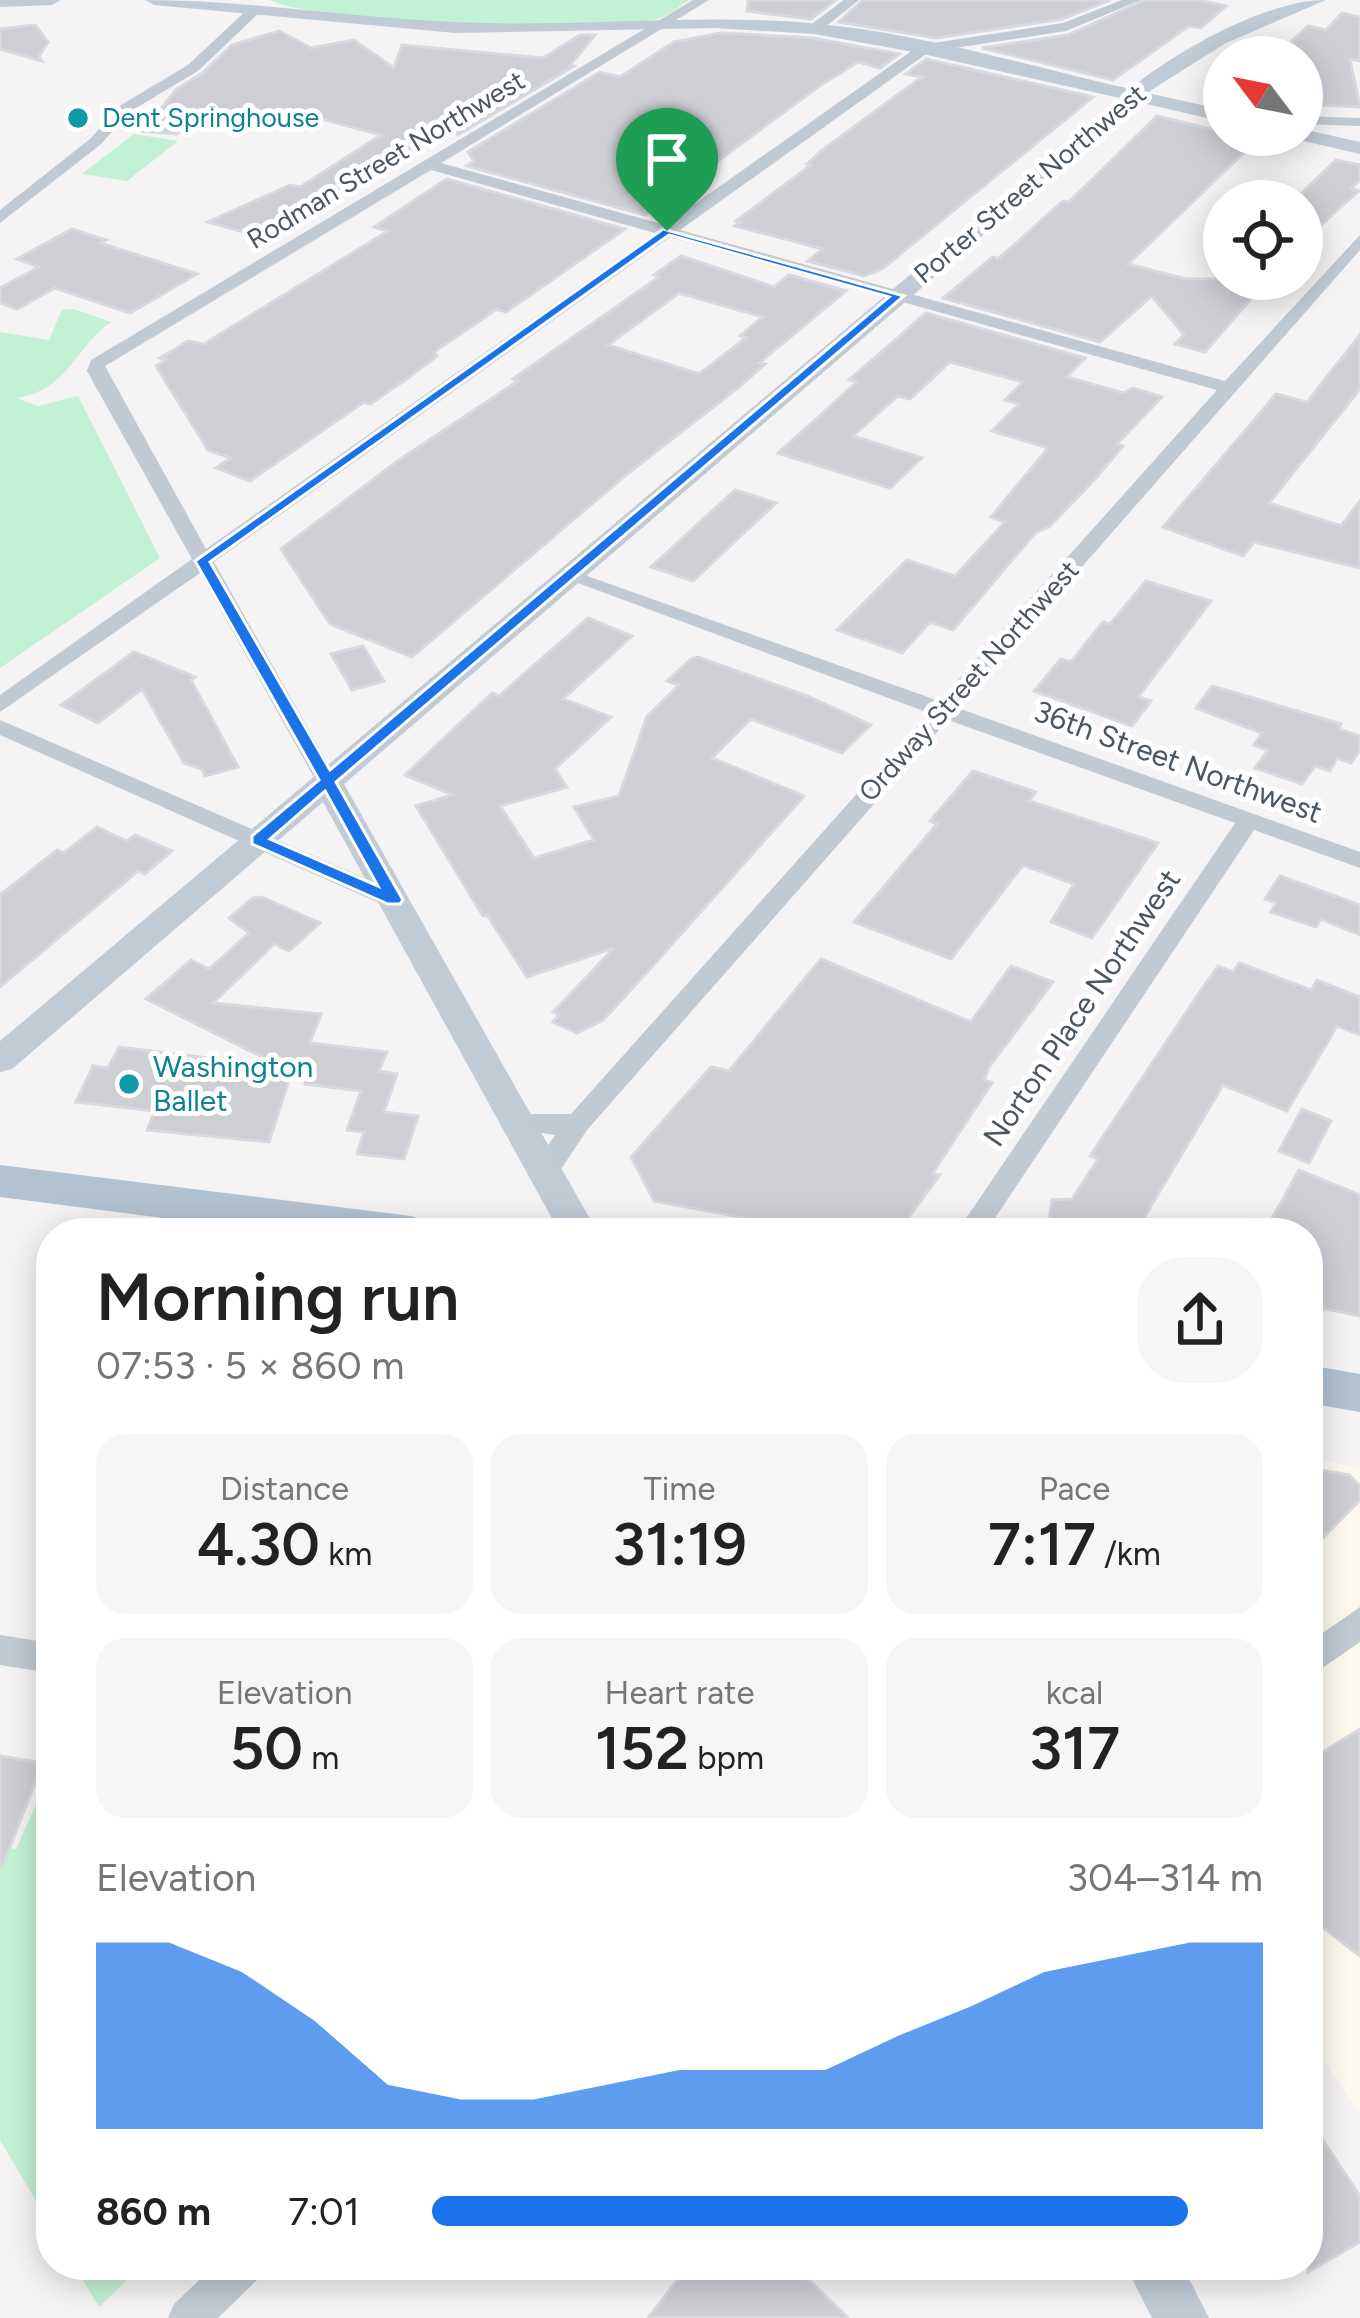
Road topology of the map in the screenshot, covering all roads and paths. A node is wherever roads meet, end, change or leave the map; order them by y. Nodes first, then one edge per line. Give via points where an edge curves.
1 (52, 0) edge
2 (154, 0) edge
3 (702, 0) edge
4 (852, 0) edge
5 (1134, 0) edge
6 (1318, 0) edge
7 (0, 2) edge
8 (254, 4) edge
9 (660, 25) junction
10 (814, 29) junction
11 (925, 48) junction
12 (1134, 96) junction
13 (1203, 112) edge
14 (1323, 121) edge
15 (1360, 122) edge
16 (1323, 140) edge
17 (1360, 148) edge
18 (427, 164) junction
19 (0, 218) edge
20 (667, 231) junction
21 (1360, 240) edge
22 (1336, 267) junction
23 (1360, 273) edge
24 (898, 296) junction
25 (1229, 388) junction
26 (202, 561) junction
27 (569, 576) junction
28 (0, 705) edge
29 (944, 710) junction
30 (0, 727) edge
31 (327, 781) junction
32 (1249, 820) junction
33 (258, 840) junction
34 (1360, 860) edge
35 (394, 900) junction
36 (0, 1060) edge
37 (519, 1121) junction
38 (578, 1123) junction
39 (544, 1174) junction
40 (0, 1180) edge
41 (295, 1218) edge
42 (570, 1218) edge
43 (980, 1218) edge
44 (1323, 1387) edge
45 (1360, 1393) edge
46 (1360, 1622) edge
47 (0, 1650) edge
48 (1323, 1651) edge
49 (36, 1656) edge
50 (228, 2280) edge
51 (1161, 2280) edge
52 (188, 2318) edge
53 (1182, 2318) edge

1 - 7 street
2 - 8 street
3 - 9 street, Rodman Street Northwest
4 - 10 street
5 - 11 street via 1066,27
6 - 12 street, Porter Street Northwest via 1194,52
8 - 9 street via 468,28
8 - 19 street via 193,68 125,108
9 - 10 street
9 - 18 street, Rodman Street Northwest
10 - 11 street
11 - 12 street
11 - 20 street
12 - 13 street
12 - 24 street, Porter Street Northwest
14 - 15 street
16 - 17 street
18 - 20 street
18 - 26 street, Rodman Street Northwest via 97,364
20 - 24 street
20 - 26 street
21 - 22 street, Ordway Street Northwest
22 - 23 street
22 - 25 street, Ordway Street Northwest
24 - 25 street
24 - 27 street, Porter Street Northwest
25 - 29 street, Ordway Street Northwest
26 - 28 street
26 - 31 street
27 - 29 street, 36th Street Northwest
27 - 31 street, Porter Street Northwest
29 - 32 street, 36th Street Northwest
29 - 38 street, Ordway Street Northwest
30 - 33 street
31 - 33 street, Porter Street Northwest
31 - 35 street
32 - 34 street, 36th Street Northwest
32 - 43 street, Norton Place Northwest
33 - 35 street
33 - 36 street, Porter Street Northwest
35 - 37 street
37 - 38 street
37 - 39 street
38 - 39 street, Ordway Street Northwest
39 - 42 street
40 - 41 main road
44 - 45 main road
46 - 48 street
47 - 49 street
50 - 52 street
51 - 53 street

